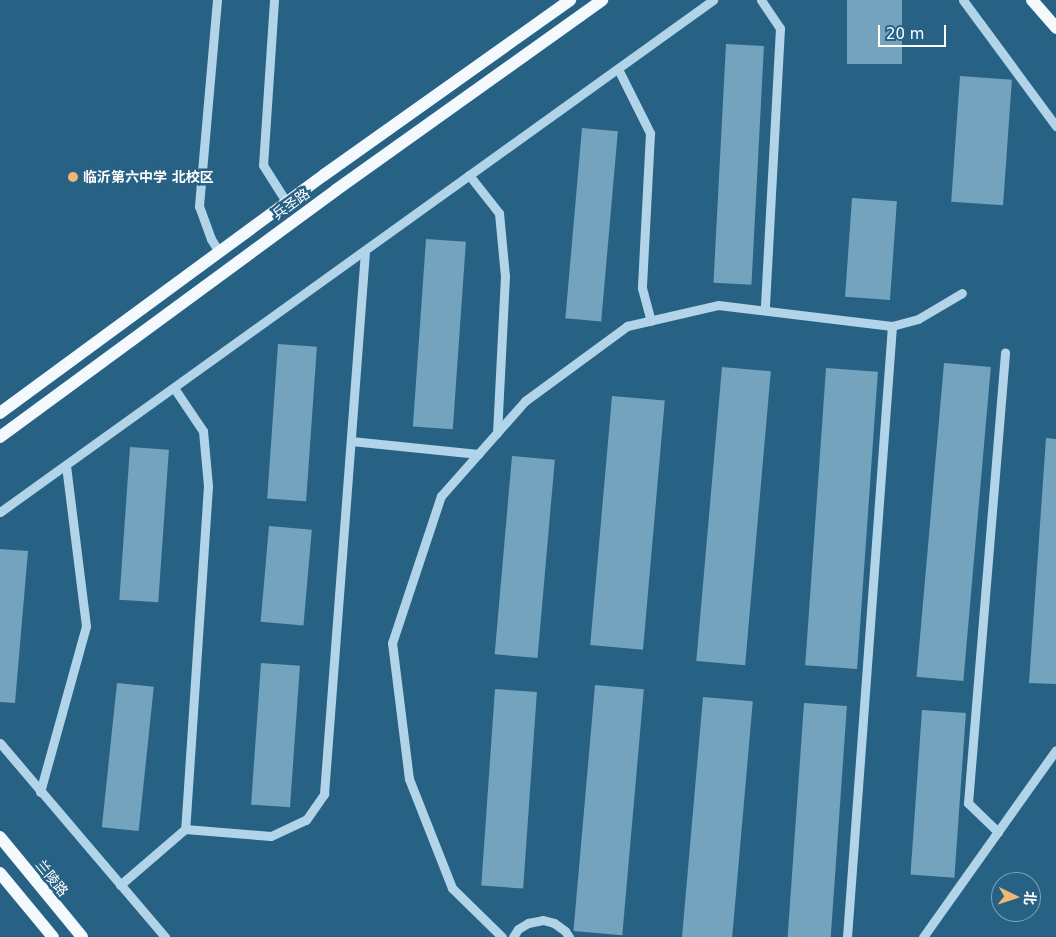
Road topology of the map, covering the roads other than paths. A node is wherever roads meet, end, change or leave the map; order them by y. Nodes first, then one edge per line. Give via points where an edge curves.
1 (217, 0) edge
2 (274, 0) edge
3 (570, 0) edge
4 (602, 0) edge
5 (713, 0) edge
6 (761, 0) edge
7 (963, 0) edge
8 (1032, 0) edge
9 (1056, 28) edge
10 (618, 68) junction
11 (1056, 126) edge
12 (470, 175) junction
13 (287, 203) junction
14 (365, 251) junction
15 (220, 252) junction
16 (962, 293) dead end
17 (765, 309) junction
18 (651, 321) junction
19 (892, 326) junction
20 (1005, 354) dead end
21 (174, 388) junction
22 (0, 413) edge
23 (498, 433) junction
24 (0, 437) edge
25 (351, 442) junction
26 (478, 454) junction
27 (66, 466) junction
28 (0, 512) edge
29 (0, 743) edge
30 (1056, 750) edge
31 (40, 792) junction
32 (186, 829) junction
33 (998, 832) junction
34 (0, 837) edge
35 (0, 873) edge
36 (120, 885) junction
37 (53, 937) edge
38 (82, 937) edge
39 (165, 937) edge
40 (502, 937) edge
41 (513, 937) edge
42 (569, 937) edge
43 (847, 937) edge
44 (923, 937) edge

1 - 15 street via 199,206 211,239
2 - 13 street via 263,165
3 - 13 main road, 兵圣路
4 - 24 main road, 兵圣路 via 336,190
5 - 10 street
6 - 17 street via 780,28
7 - 11 street
8 - 9 main road
10 - 12 street
10 - 18 street via 650,134 642,288
12 - 14 street
12 - 23 street via 499,213 506,276
13 - 15 main road, 兵圣路
14 - 21 street
14 - 25 street
15 - 22 main road, 兵圣路
16 - 19 street via 918,319
17 - 18 street via 718,305
17 - 19 street
18 - 23 street via 627,326 525,401
19 - 43 street
20 - 33 street via 968,803
21 - 27 street
21 - 32 street via 203,431 208,486
23 - 26 street
25 - 26 street
25 - 32 street via 324,794 306,820 271,836
26 - 40 street via 441,496 392,643 408,779 452,888
27 - 28 street
27 - 31 street via 86,626
29 - 31 street
30 - 33 street
31 - 36 street
32 - 36 street
33 - 44 street
34 - 38 main road, 兰陵路
35 - 37 main road
36 - 39 street
41 - 42 street via 528,923 543,920 554,923

